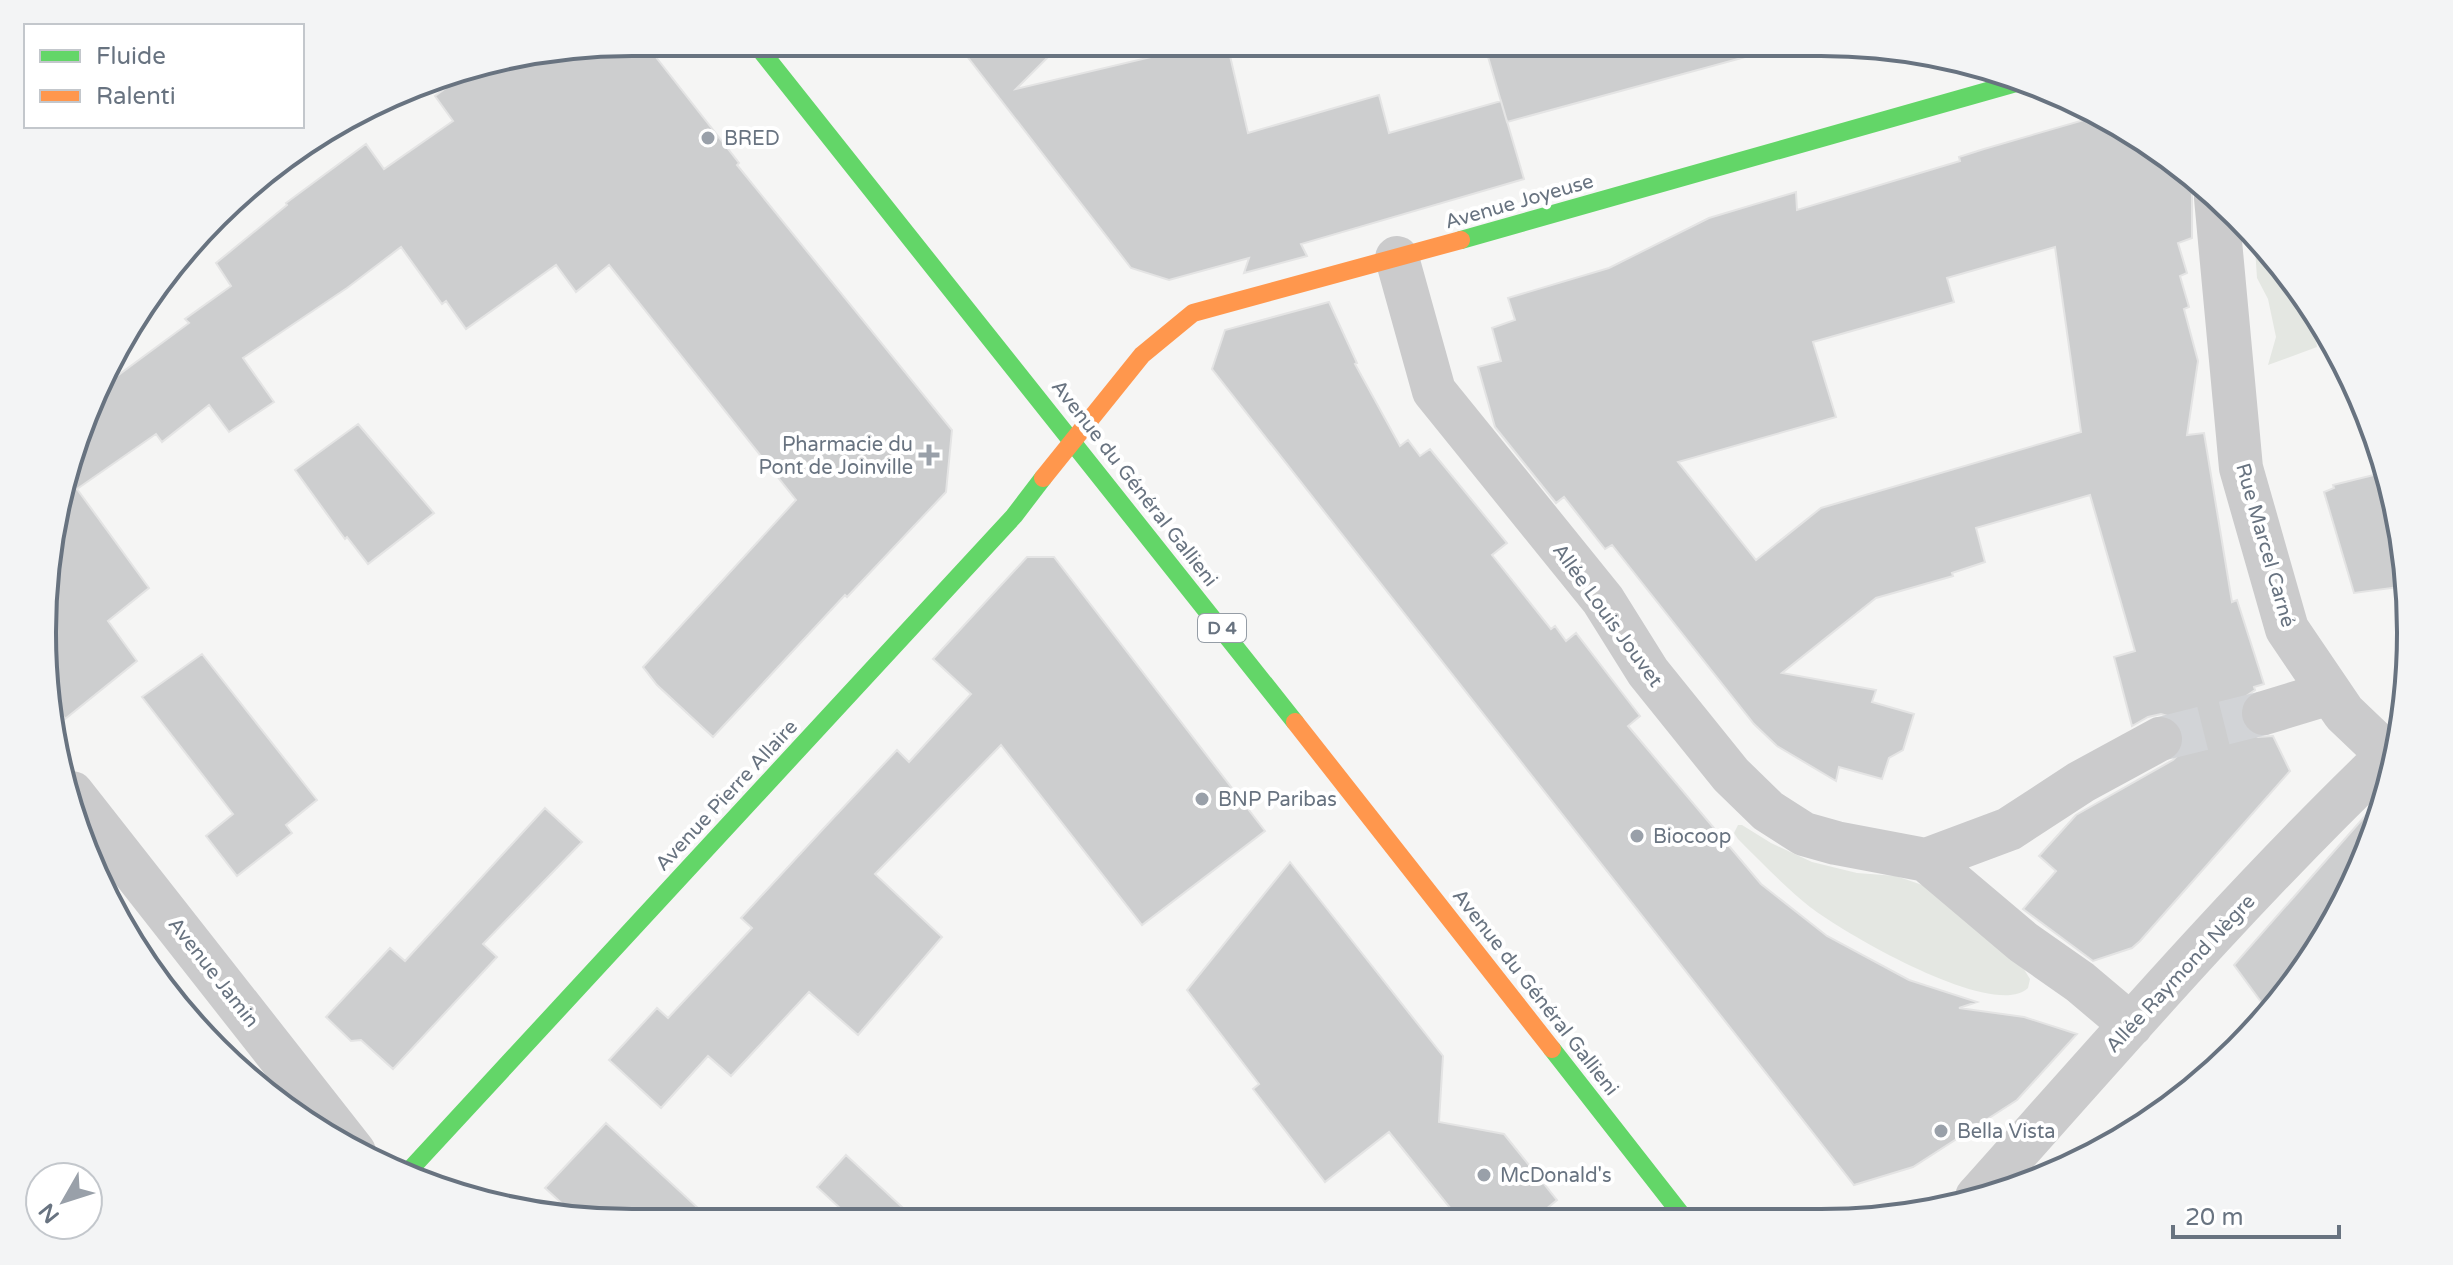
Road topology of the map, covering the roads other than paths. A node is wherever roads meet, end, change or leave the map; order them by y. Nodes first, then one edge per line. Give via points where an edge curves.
1 (765, 56) edge
2 (2004, 86) edge
3 (2218, 215) edge
4 (1397, 258) junction
5 (1072, 439) junction
6 (2330, 693) junction
7 (2264, 713) tunnel mouth
8 (2160, 739) tunnel mouth
9 (2385, 750) edge
10 (2381, 766) edge
11 (84, 808) edge
12 (1926, 860) junction
13 (2131, 1025) junction
14 (333, 1125) edge
15 (414, 1166) edge
16 (1989, 1183) edge
17 (1677, 1209) edge

1 - 5 street, Avenue du Général Gallieni / D 4
2 - 4 street, Avenue Joyeuse
3 - 6 street, Rue Marcel Carné via 2241,468 2287,629
4 - 5 street, Avenue Joyeuse via 1193,313 1142,355
4 - 12 street, Allée Louis Jouvet via 1434,391 1603,600 1648,672 1731,775 1768,811 1804,834
5 - 15 street, Avenue Pierre Allaire via 1014,516
5 - 17 street, Avenue du Général Gallieni / D 4
6 - 7 street
6 - 9 street, Rue Marcel Carné
8 - 12 street via 2009,829
10 - 13 street, Allée Raymond Nègre via 2331,810
11 - 14 street, Avenue Jamin
12 - 13 street, Allée Louis Jouvet
13 - 16 street, Allée Raymond Nègre

